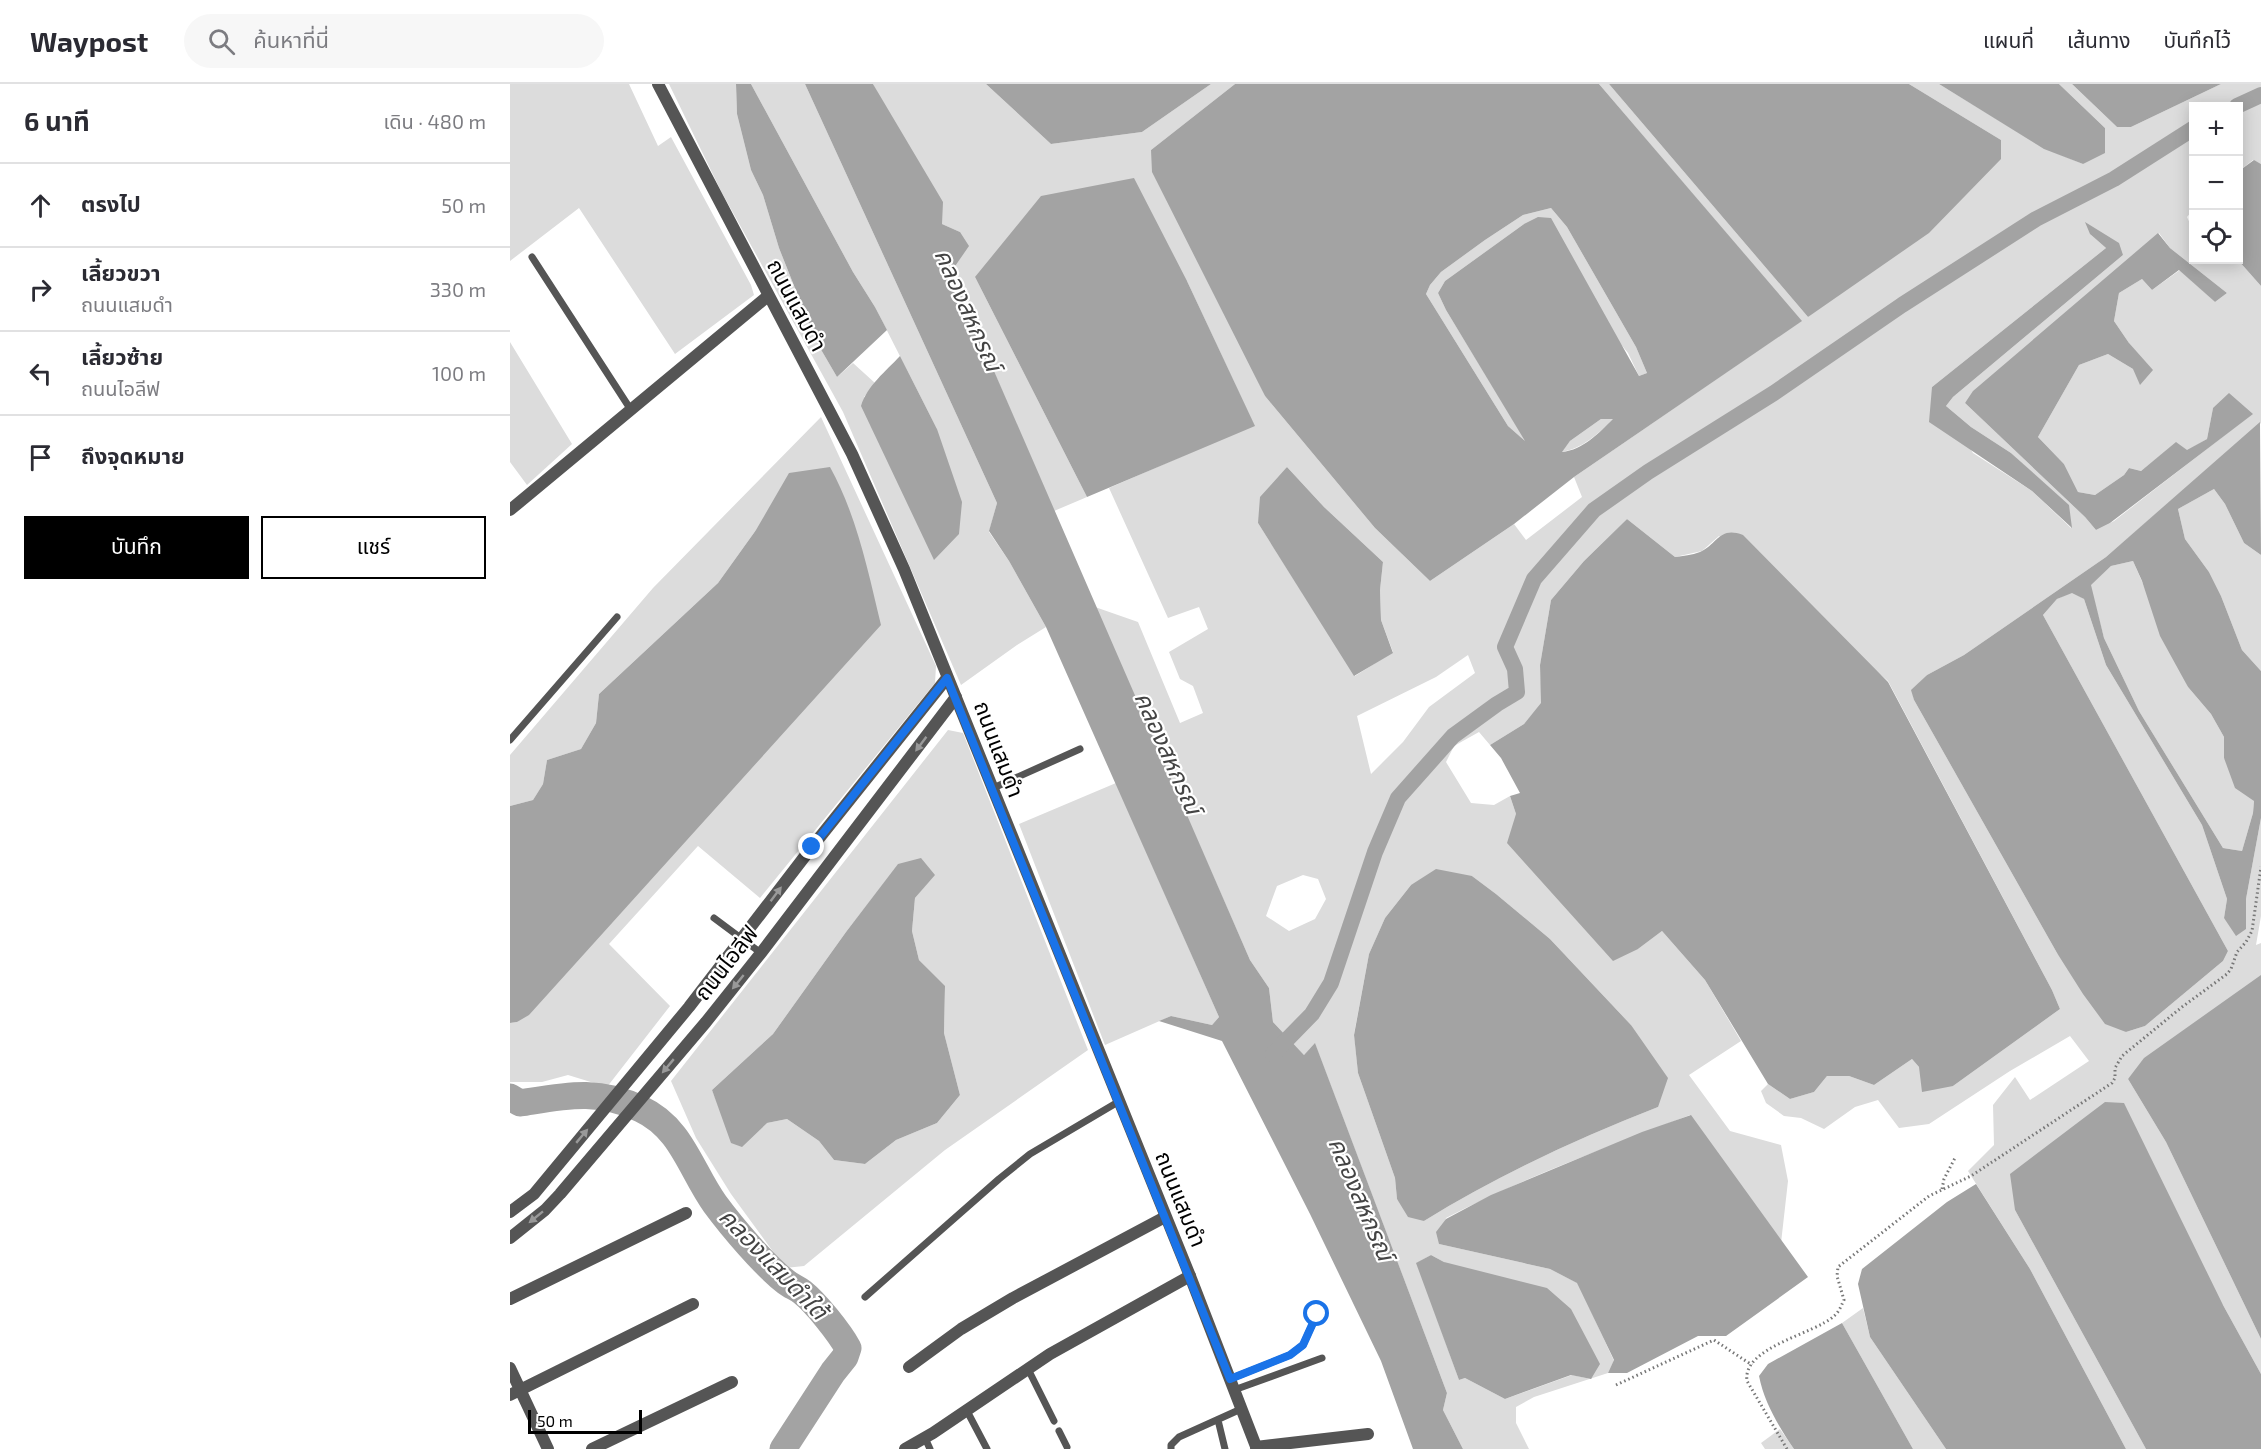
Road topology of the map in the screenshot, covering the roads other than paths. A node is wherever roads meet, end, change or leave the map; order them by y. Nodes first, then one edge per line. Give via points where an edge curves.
1 (658, 84) edge
2 (532, 257) dead end
3 (768, 296) junction
4 (631, 410) junction
5 (510, 510) edge
6 (617, 617) dead end
7 (947, 678) junction
8 (956, 697) junction
9 (510, 740) edge
10 (1080, 749) dead end
11 (992, 789) junction
12 (714, 918) dead end
13 (741, 938) junction
14 (761, 953) junction
15 (1118, 1101) junction
16 (510, 1212) edge
17 (686, 1213) dead end
18 (1165, 1217) junction
19 (510, 1238) edge
20 (1190, 1276) junction
21 (864, 1297) dead end
22 (510, 1299) edge
23 (693, 1304) dead end
24 (1317, 1314) dead end
25 (1322, 1358) dead end
26 (909, 1367) dead end
27 (510, 1368) edge
28 (1028, 1369) junction
29 (732, 1382) dead end
30 (1232, 1384) junction
31 (515, 1393) edge
32 (1241, 1409) junction
33 (967, 1411) junction
34 (1054, 1420) dead end
35 (1218, 1420) junction
36 (1059, 1431) dead end
37 (1368, 1434) dead end
38 (928, 1443) edge
39 (1067, 1447) dead end
40 (908, 1448) edge
41 (1257, 1448) edge
42 (548, 1449) edge
43 (592, 1449) edge
44 (987, 1449) edge
45 (1171, 1449) edge
46 (1225, 1449) edge

1 - 3 street, ถนนแสมดำ
2 - 4 lane
3 - 4 street
3 - 7 street, ถนนแสมดำ via 852,453
4 - 5 street
6 - 9 lane
7 - 8 street, ถนนแสมดำ
13 -> 7 street, ถนนไอลีฟ
8 - 11 street, ถนนแสมดำ
8 -> 14 street, ถนนไอลีฟ
10 - 11 lane
11 - 15 street, ถนนแสมดำ
12 - 13 lane
13 - 14 lane
16 -> 13 street, ถนนไอลีฟ via 534,1194
14 -> 19 street, ถนนไอลีฟ via 560,1194
15 - 18 street, ถนนแสมดำ
15 - 21 lane via 1022,1160
17 - 22 street
18 - 20 street, ถนนแสมดำ
18 - 26 street via 1013,1298
20 - 28 street
20 - 30 street, ถนนแสมดำ
23 - 31 street
24 - 30 lane via 1303,1345
25 - 30 lane
27 - 31 street
28 - 33 street
28 - 34 lane
29 - 43 street
30 - 32 street, ถนนแสมดำ
31 - 42 street
32 - 35 lane
32 - 41 street, ถนนแสมดำ
33 - 38 street
33 - 44 lane
35 - 45 lane via 1179,1437
35 - 46 lane
36 - 39 lane
37 - 41 street
38 - 40 street

